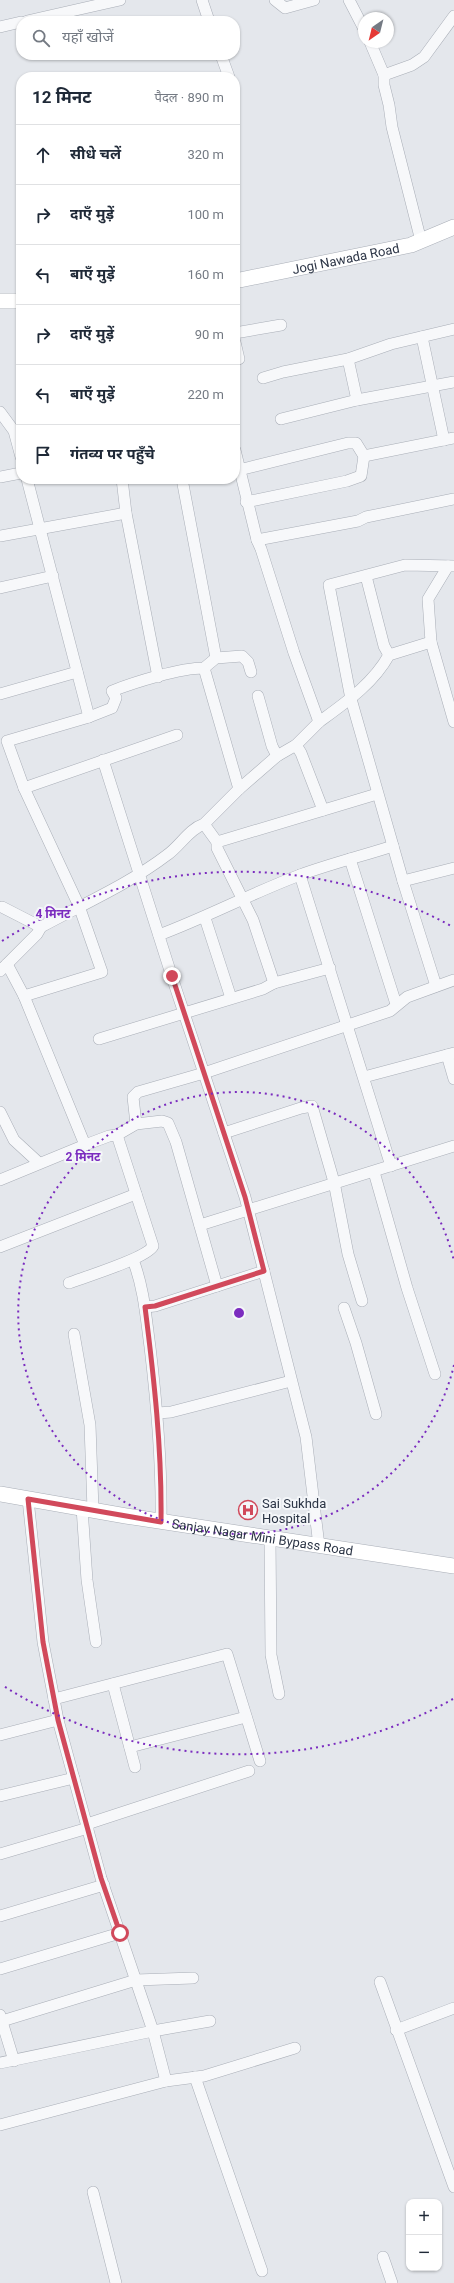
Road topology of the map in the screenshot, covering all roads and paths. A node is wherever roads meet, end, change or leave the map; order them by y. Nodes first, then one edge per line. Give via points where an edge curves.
1 (120, 0) edge
2 (202, 0) edge
3 (275, 0) edge
4 (314, 0) edge
5 (349, 0) edge
6 (49, 16) edge
7 (207, 16) edge
8 (454, 16) edge
9 (358, 17) edge
10 (16, 23) edge
11 (0, 27) edge
12 (373, 48) edge
13 (223, 60) edge
14 (227, 72) edge
15 (384, 75) junction
16 (454, 228) edge
17 (420, 241) junction
18 (240, 280) edge
19 (0, 301) edge
20 (16, 301) edge
21 (281, 325) dead end
22 (454, 329) edge
23 (240, 332) edge
24 (422, 337) junction
25 (348, 359) junction
26 (263, 378) dead end
27 (454, 382) edge
28 (433, 386) junction
29 (357, 400) junction
30 (0, 412) edge
31 (281, 419) dead end
32 (16, 438) edge
33 (449, 439) edge
34 (364, 456) junction
35 (240, 470) edge
36 (16, 473) edge
37 (240, 475) edge
38 (0, 477) edge
39 (28, 484) edge
40 (123, 484) edge
41 (183, 484) edge
42 (453, 501) edge
43 (246, 502) junction
44 (126, 513) junction
45 (40, 528) junction
46 (0, 536) edge
47 (257, 540) junction
48 (451, 566) edge
49 (52, 576) junction
50 (366, 576) junction
51 (0, 588) edge
52 (431, 642) junction
53 (389, 655) junction
54 (216, 658) junction
55 (204, 668) junction
56 (78, 672) junction
57 (251, 672) dead end
58 (158, 677) junction
59 (0, 694) edge
60 (258, 696) dead end
61 (351, 699) junction
62 (89, 717) junction
63 (319, 722) junction
64 (454, 722) edge
65 (177, 735) dead end
66 (4, 742) edge
67 (296, 745) junction
68 (277, 756) junction
69 (104, 760) junction
70 (24, 788) junction
71 (239, 789) junction
72 (377, 794) junction
73 (323, 810) junction
74 (204, 824) junction
75 (217, 842) junction
76 (393, 846) junction
77 (350, 859) junction
78 (454, 868) edge
79 (140, 873) junction
80 (300, 875) junction
81 (403, 881) junction
82 (242, 899) junction
83 (79, 906) junction
84 (2, 907) dead end
85 (205, 918) junction
86 (41, 928) junction
87 (159, 935) junction
88 (3, 967) edge
89 (330, 968) junction
90 (454, 980) edge
91 (274, 983) junction
92 (436, 986) junction
93 (24, 996) junction
94 (231, 998) junction
95 (396, 1004) junction
96 (184, 1013) junction
97 (347, 1024) junction
98 (99, 1039) dead end
99 (450, 1054) edge
100 (204, 1073) junction
101 (364, 1077) junction
102 (454, 1079) edge
103 (0, 1112) edge
104 (136, 1124) junction
105 (224, 1133) junction
106 (117, 1136) junction
107 (85, 1145) junction
108 (454, 1146) edge
109 (39, 1163) junction
110 (391, 1166) junction
111 (374, 1172) junction
112 (0, 1180) edge
113 (334, 1182) junction
114 (136, 1194) junction
115 (249, 1212) junction
116 (200, 1225) junction
117 (0, 1247) edge
118 (133, 1260) junction
119 (264, 1271) junction
120 (69, 1283) dead end
121 (217, 1286) junction
122 (362, 1301) dead end
123 (145, 1307) junction
124 (344, 1308) dead end
125 (74, 1334) dead end
126 (435, 1374) dead end
127 (291, 1380) junction
128 (158, 1413) junction
129 (376, 1414) dead end
130 (0, 1494) edge
131 (28, 1499) junction
132 (87, 1510) junction
133 (161, 1522) junction
134 (270, 1538) junction
135 (319, 1546) junction
136 (454, 1566) edge
137 (96, 1642) dead end
138 (113, 1684) junction
139 (279, 1694) dead end
140 (54, 1699) junction
141 (246, 1717) junction
142 (58, 1720) junction
143 (0, 1735) edge
144 (130, 1747) junction
145 (260, 1761) dead end
146 (135, 1767) dead end
147 (249, 1770) dead end
148 (74, 1778) junction
149 (0, 1796) edge
150 (87, 1826) junction
151 (0, 1854) edge
152 (104, 1885) junction
153 (0, 1916) edge
154 (120, 1933) junction
155 (0, 1969) edge
156 (193, 1978) dead end
157 (136, 1980) junction
158 (380, 1982) dead end
159 (454, 2008) edge
160 (1, 2018) edge
161 (210, 2021) dead end
162 (396, 2030) junction
163 (153, 2031) junction
164 (295, 2048) dead end
165 (14, 2061) junction
166 (0, 2063) edge
167 (195, 2077) junction
168 (166, 2081) junction
169 (0, 2125) edge
170 (454, 2187) edge
171 (93, 2192) dead end
172 (383, 2257) dead end
173 (262, 2271) dead end
174 (116, 2283) edge
175 (392, 2283) edge

1 - 6 street
2 - 7 street
3 - 4 street via 285,8
5 - 9 street
8 - 15 street via 424,56 412,65
10 - 11 street
12 - 15 street
13 - 14 street
15 - 17 street via 392,127
16 - 17 street, Jogi Nawada Road
17 - 18 street, Jogi Nawada Road via 321,265
19 - 20 street
21 - 23 street
22 - 24 street
24 - 25 street
24 - 28 street
25 - 26 street
25 - 29 street
27 - 28 street
28 - 29 street
28 - 33 street
29 - 31 street
30 - 32 street via 14,431
33 - 34 street
34 - 35 street via 356,443 348,443
34 - 43 street via 361,476
36 - 38 street
37 - 43 street
39 - 45 street
40 - 44 street
41 - 54 street
42 - 47 street
43 - 47 street
44 - 45 street
44 - 58 street
45 - 46 street
45 - 49 street
47 - 63 street
48 - 50 street via 405,565
48 - 52 street via 428,599
49 - 51 street
49 - 56 street
50 - 53 street via 384,646
50 - 61 street via 329,585
52 - 53 street
52 - 64 street
53 - 61 street via 381,670
54 - 55 street
54 - 57 street via 242,656 248,662
55 - 58 street
55 - 71 street
56 - 59 street
56 - 62 street
58 - 62 street via 112,691 116,698 112,708
60 - 68 street
61 - 63 street
61 - 72 street
62 - 66 street
63 - 67 street
65 - 69 street
66 - 70 street
67 - 68 street
67 - 73 street
68 - 71 street
69 - 70 street
69 - 79 street
70 - 83 street
71 - 74 street
72 - 73 street
72 - 76 street
73 - 75 street
74 - 75 street
74 - 79 street via 197,826 168,855
75 - 82 street via 217,848
76 - 77 street
76 - 81 street
77 - 80 street
77 - 95 street
78 - 81 street
79 - 83 street
79 - 87 street
80 - 82 street
80 - 89 street
81 - 92 street
82 - 85 street
82 - 91 street via 254,920
83 - 86 street
83 - 93 street via 102,972
84 - 86 street
85 - 87 street
85 - 94 street
86 - 88 street
87 - 96 street
88 - 93 street
89 - 91 street
89 - 97 street
90 - 92 street
91 - 94 street via 263,989
92 - 95 street
93 - 107 street
94 - 96 street
95 - 97 street via 390,1011
96 - 98 street
96 - 100 street
97 - 100 street
97 - 101 street
99 - 101 street
99 - 102 street
100 - 104 street via 138,1092 133,1097
100 - 105 street
101 - 110 street
103 - 109 street via 14,1140
104 - 106 street
104 - 116 street via 162,1121 170,1126
105 - 113 street via 312,1106
105 - 115 street
106 - 107 street via 109,1136
106 - 114 street
107 - 109 street
108 - 110 street
109 - 112 street
110 - 111 street
111 - 113 street
111 - 126 street
113 - 115 street
113 - 122 street via 348,1254
114 - 117 street
114 - 118 street via 153,1246 150,1251
115 - 116 street
115 - 119 street
116 - 121 street
118 - 120 street
118 - 123 street via 139,1275
119 - 121 street
119 - 127 street
121 - 123 street
123 - 128 street
124 - 129 street
125 - 132 street via 90,1425
127 - 128 street via 171,1412
127 - 135 street via 306,1437
128 - 133 street via 162,1475
130 - 131 street, Sanjay Nagar Mini Bypass Road
131 - 132 street, Sanjay Nagar Mini Bypass Road
131 - 140 street via 43,1642
132 - 133 street, Sanjay Nagar Mini Bypass Road
132 - 137 street via 88,1580
133 - 134 street, Sanjay Nagar Mini Bypass Road
134 - 135 street, Sanjay Nagar Mini Bypass Road
134 - 139 street via 271,1655
135 - 136 street, Sanjay Nagar Mini Bypass Road
138 - 140 street
138 - 141 street via 227,1654
138 - 144 street
140 - 142 street
141 - 144 street
141 - 145 street
142 - 143 street
142 - 148 street
144 - 146 street
147 - 150 street
148 - 149 street
148 - 150 street
150 - 151 street
150 - 152 street
152 - 153 street
152 - 154 street
154 - 155 street
154 - 157 street
156 - 157 street
157 - 160 street
157 - 163 street
158 - 162 street
159 - 162 street
160 - 165 street
161 - 163 street
162 - 170 street
163 - 165 street
163 - 168 street
164 - 167 street
165 - 166 street
167 - 168 street
167 - 173 street
168 - 169 street
171 - 174 street
172 - 175 street

